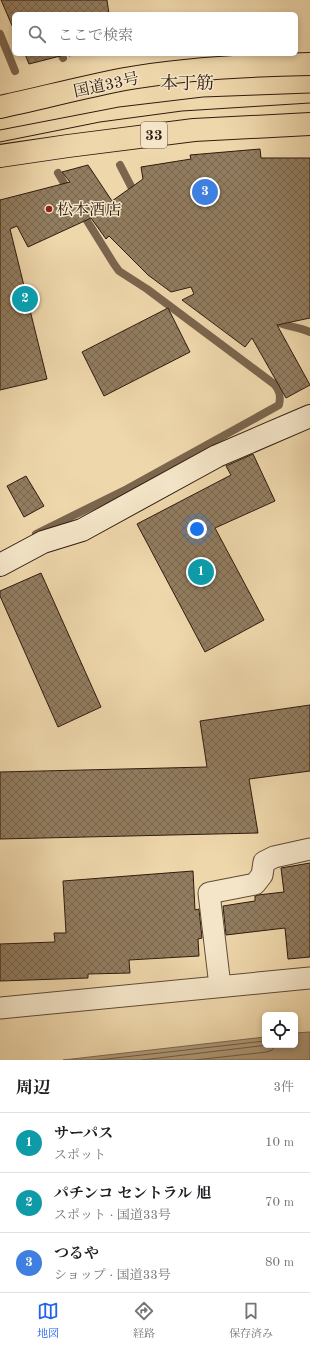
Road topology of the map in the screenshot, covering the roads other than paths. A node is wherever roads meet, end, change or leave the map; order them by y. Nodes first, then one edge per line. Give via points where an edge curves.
1 (310, 64) edge
2 (0, 107) edge
3 (310, 124) edge
4 (0, 156) edge
5 (310, 416) edge
6 (0, 565) edge
7 (310, 849) edge
8 (310, 978) edge
9 (220, 986) junction
10 (0, 1008) edge

1 - 2 highway, 国道33号 via 182,71 125,79
3 - 4 highway, 33 via 194,130
5 - 6 street via 217,456 82,530 43,542
7 - 9 street via 274,857 264,862 262,875 255,884 209,893
8 - 9 street
9 - 10 street

